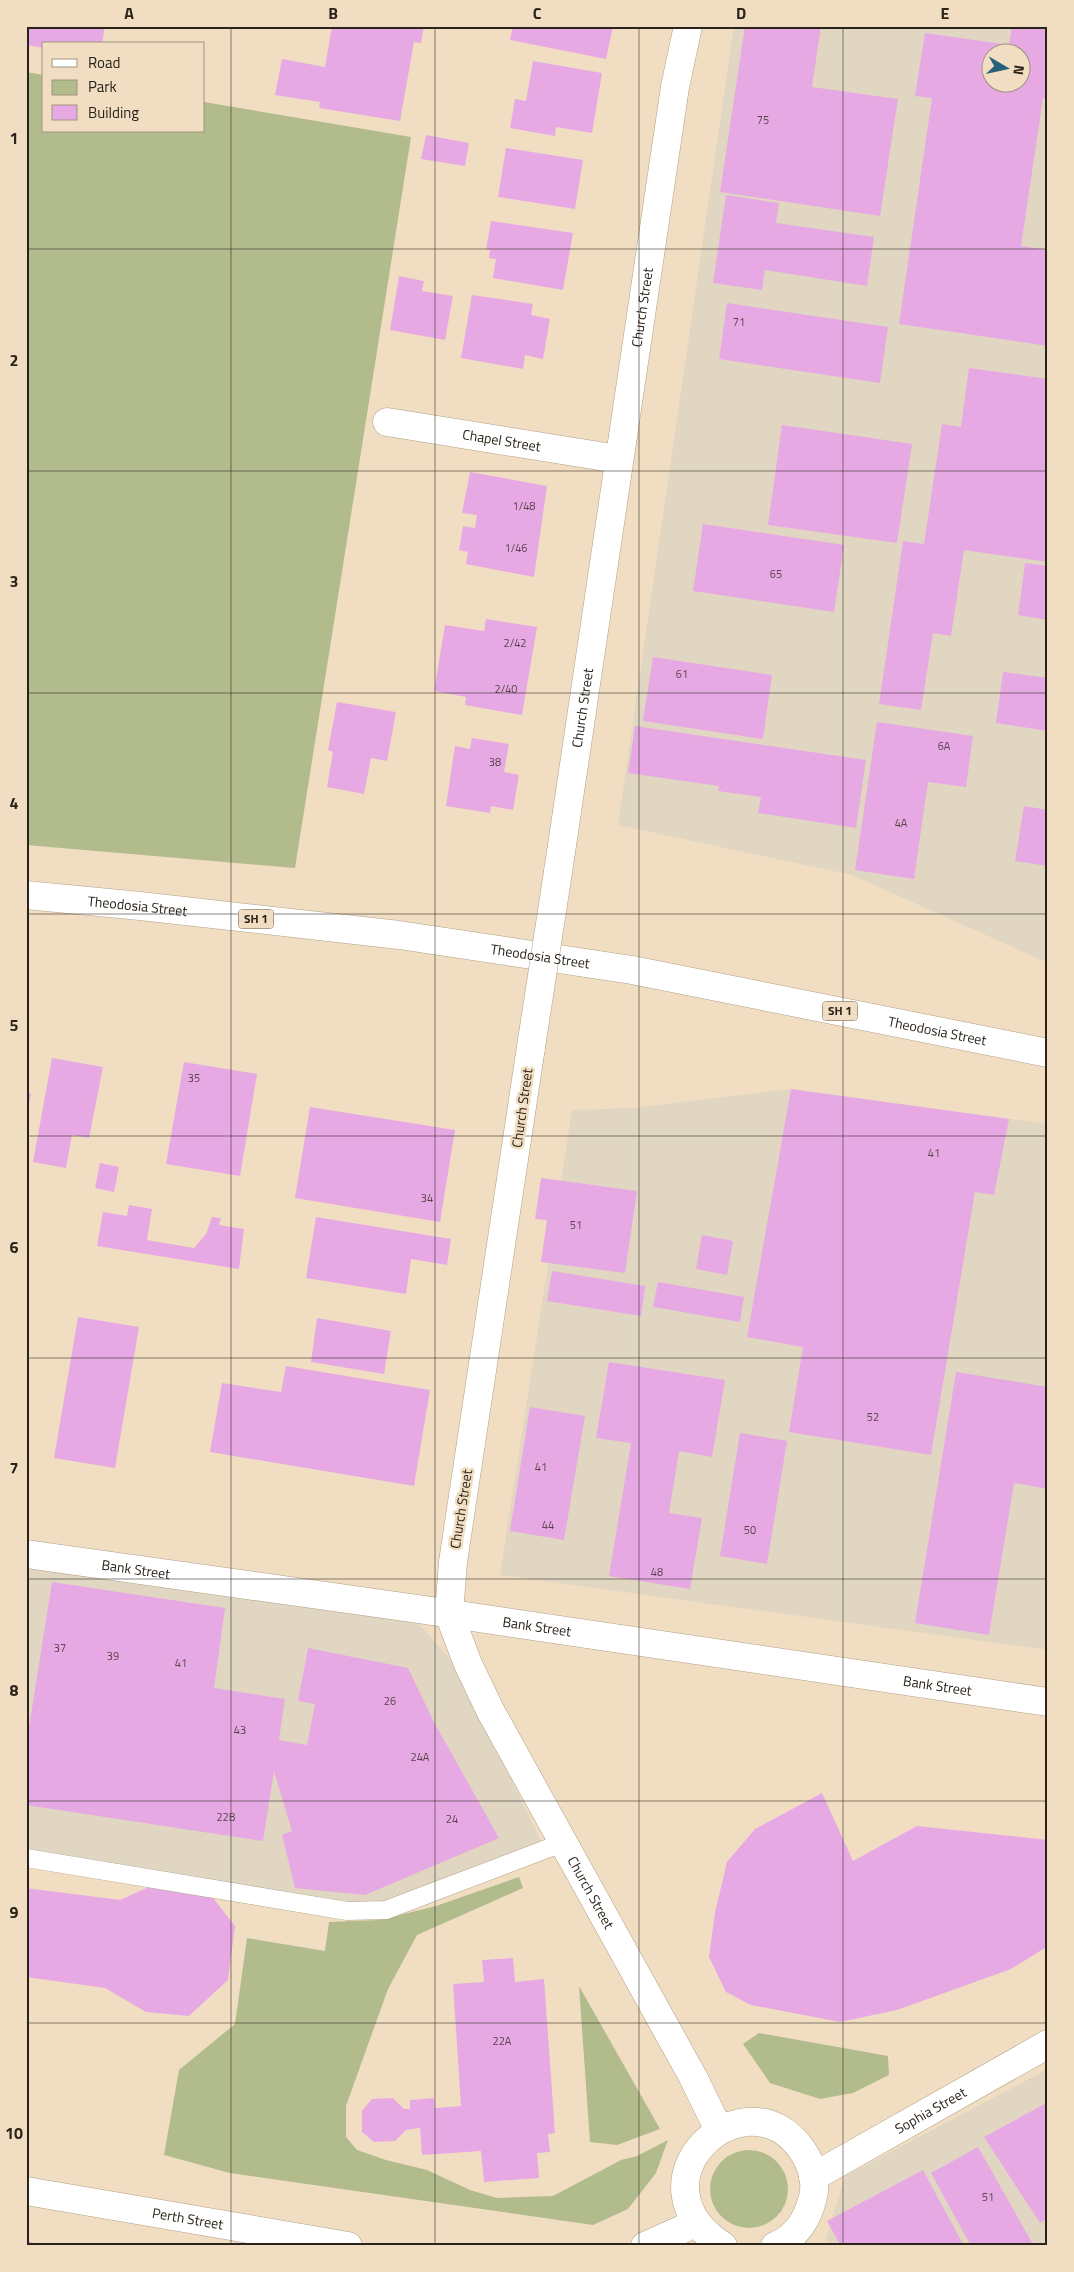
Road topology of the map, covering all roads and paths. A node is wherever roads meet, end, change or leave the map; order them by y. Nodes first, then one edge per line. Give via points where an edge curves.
1 (688, 26) edge
2 (387, 422) dead end
3 (618, 459) junction
4 (26, 895) edge
5 (1048, 1052) edge
6 (26, 1554) edge
7 (449, 1614) junction
8 (1048, 1702) edge
9 (562, 1843) junction
10 (26, 1858) edge
11 (1048, 2044) edge
12 (722, 2128) junction
13 (813, 2177) junction
14 (26, 2191) edge
15 (695, 2221) junction
16 (778, 2245) edge
17 (348, 2246) edge
18 (645, 2246) edge
19 (723, 2246) edge

1 - 3 main road, Church Street via 675,86
2 - 3 main road, Chapel Street
3 - 7 main road, Church Street, bridge via 453,1562
4 - 5 main road, Theodosia Street / SH 1 via 399,936 622,969
6 - 7 main road, Bank Street
7 - 8 main road, Bank Street
7 - 9 main road, Church Street via 491,1712
9 - 10 lane via 386,1910 347,1911
9 - 12 main road, Church Street via 713,2118
11 - 13 main road, Sophia Street
12 - 13 main road via 740,2122 761,2123 780,2130 808,2158
12 - 15 main road via 704,2141 692,2158 685,2180 687,2201
13 - 16 main road via 814,2193 803,2223
14 - 17 main road, Perth Street
15 - 18 main road via 683,2230
15 - 19 main road via 707,2236

